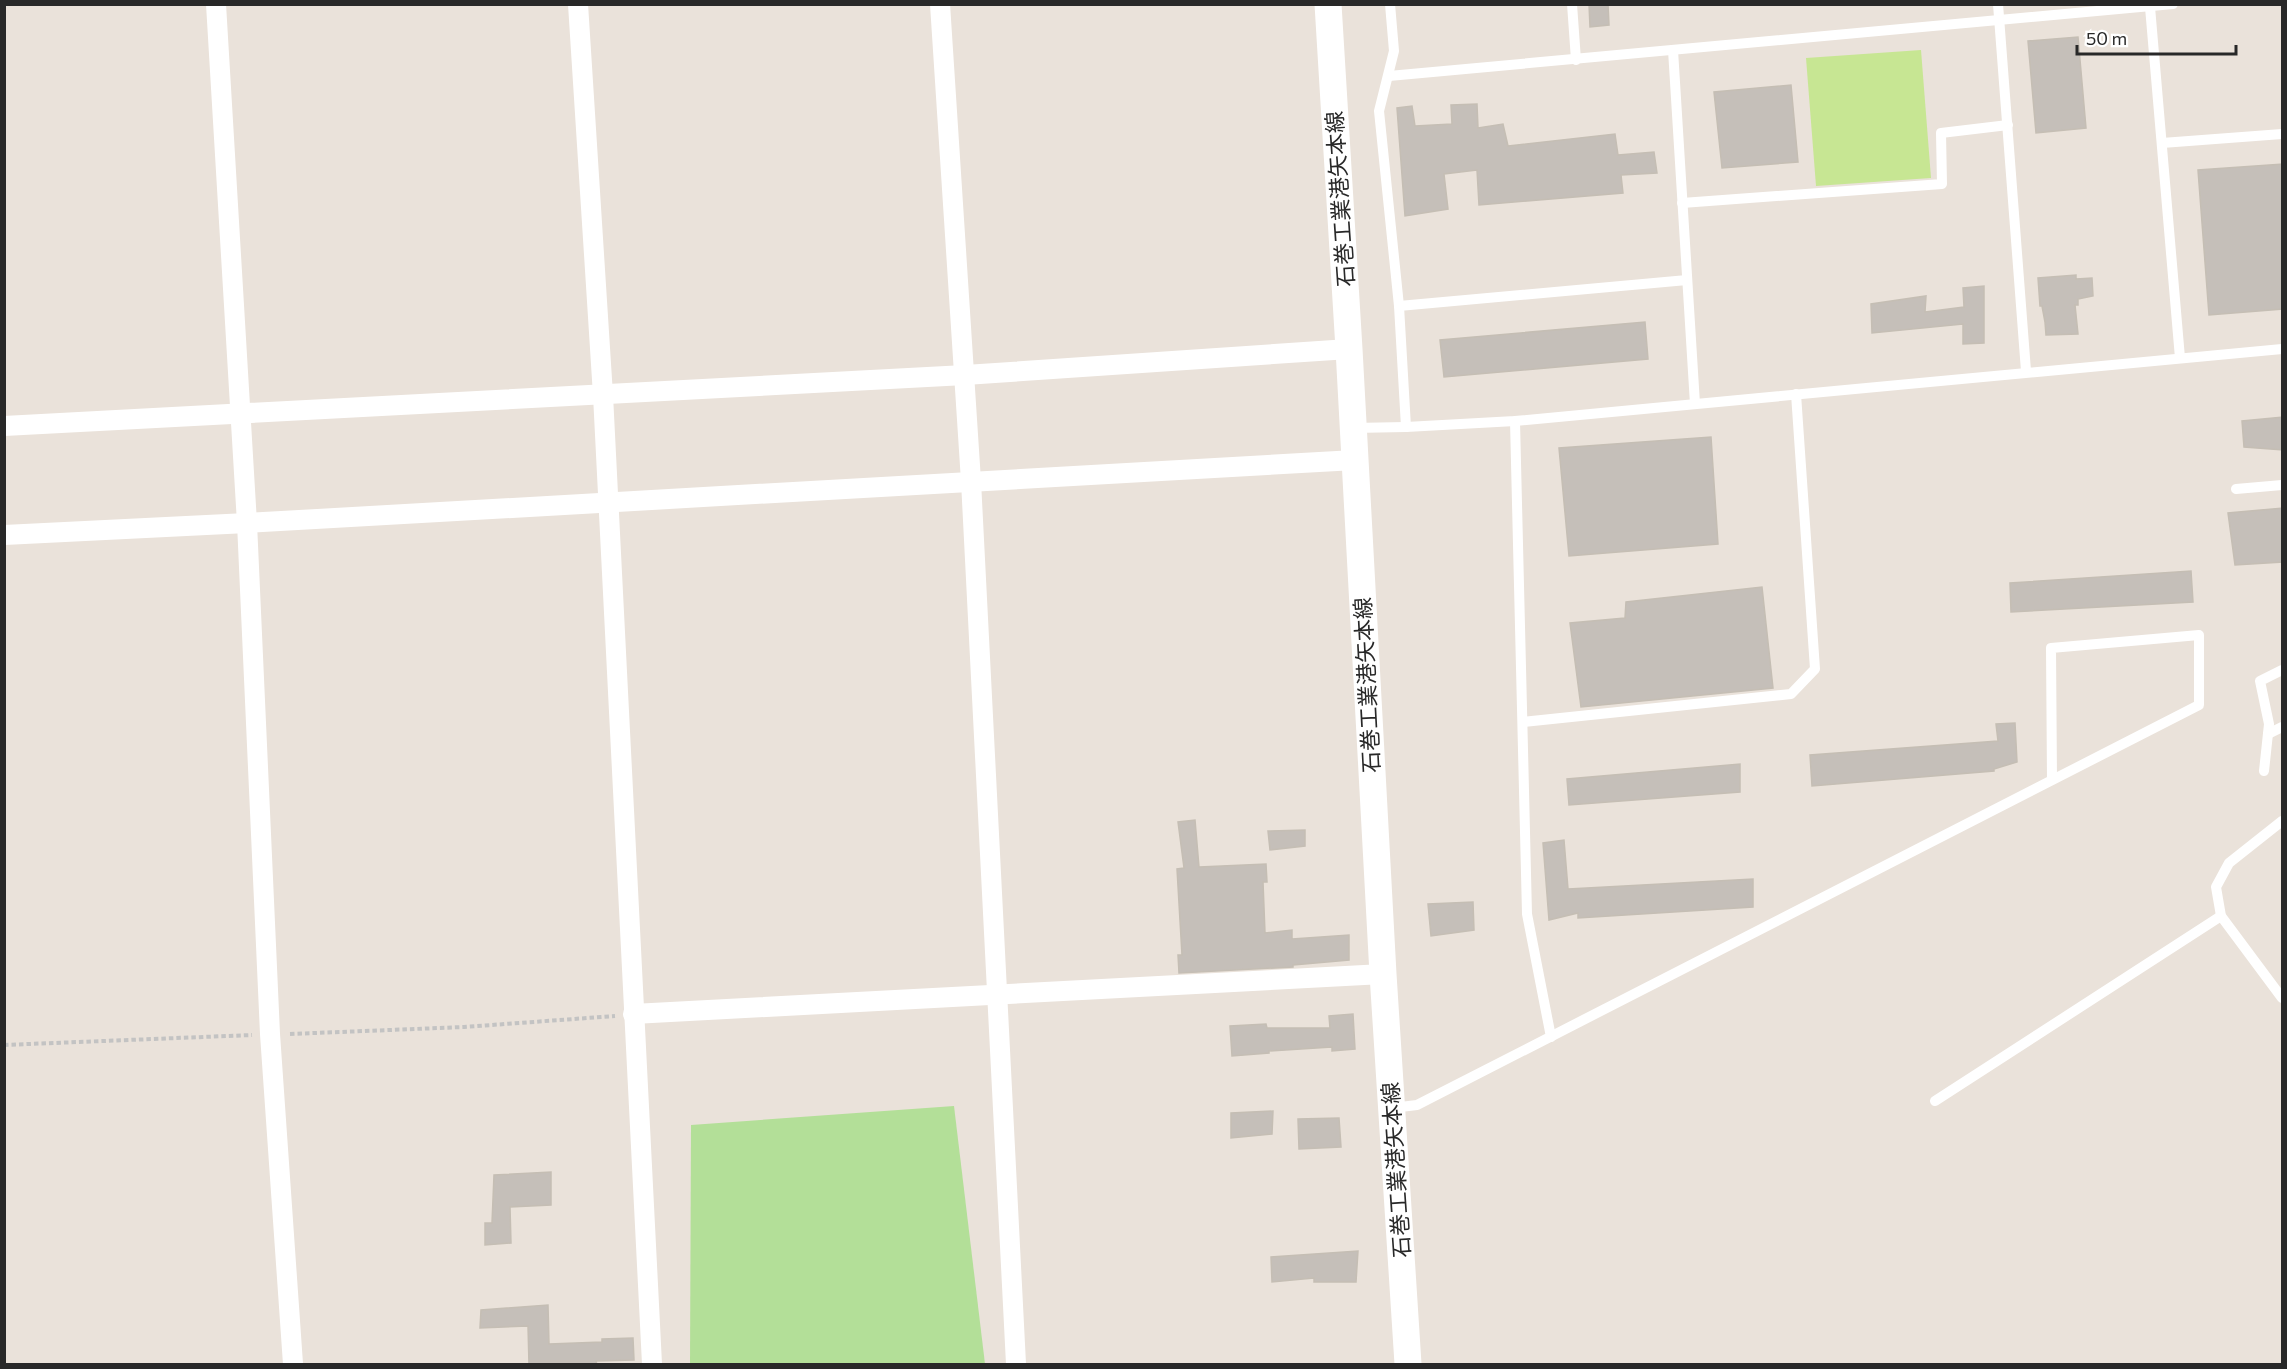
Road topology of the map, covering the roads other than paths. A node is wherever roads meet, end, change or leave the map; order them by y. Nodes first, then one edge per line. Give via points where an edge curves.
1 (216, 4) edge
2 (578, 4) edge
3 (940, 4) edge
4 (1328, 4) edge
5 (1390, 4) edge
6 (1572, 4) edge
7 (1998, 4) edge
8 (2173, 4) edge
9 (2150, 7) junction
10 (2000, 20) junction
11 (1673, 50) junction
12 (1576, 60) junction
13 (1389, 76) junction
14 (2008, 125) junction
15 (2283, 135) edge
16 (2162, 143) junction
17 (1682, 203) junction
18 (1688, 280) junction
19 (1399, 306) junction
20 (1349, 349) junction
21 (2283, 349) edge
22 (2180, 358) junction
23 (2026, 371) junction
24 (965, 375) junction
25 (1796, 394) junction
26 (603, 395) junction
27 (1695, 404) junction
28 (239, 413) junction
29 (1515, 421) junction
30 (4, 426) edge
31 (1406, 427) junction
32 (1353, 428) junction
33 (1355, 460) junction
34 (971, 481) junction
35 (2283, 485) edge
36 (2236, 489) dead end
37 (608, 502) junction
38 (247, 523) junction
39 (4, 535) edge
40 (2283, 670) edge
41 (1522, 722) junction
42 (2283, 726) edge
43 (2268, 734) junction
44 (2264, 771) dead end
45 (2052, 780) junction
46 (2283, 821) edge
47 (2221, 916) junction
48 (1383, 974) junction
49 (995, 995) junction
50 (2283, 998) edge
51 (633, 1014) junction
52 (1551, 1037) junction
53 (1935, 1101) dead end
54 (1392, 1108) junction
55 (293, 1365) edge
56 (652, 1365) edge
57 (1016, 1365) edge
58 (1408, 1365) edge

1 - 28 street
2 - 26 street
3 - 24 street
4 - 20 main road, 石巻工業港矢本線
5 - 13 lane via 1394,51
6 - 12 lane
7 - 10 lane
8 - 9 lane
9 - 10 lane
9 - 16 lane
10 - 11 lane
10 - 14 lane
11 - 12 lane
11 - 17 lane
12 - 13 lane
13 - 19 lane via 1379,111
14 - 17 lane via 1941,133 1942,184
14 - 23 lane
15 - 16 lane
16 - 22 lane
17 - 18 lane
18 - 19 lane
18 - 27 lane
19 - 31 lane
20 - 24 street
20 - 32 main road, 石巻工業港矢本線
21 - 22 lane
22 - 23 lane
23 - 25 lane
24 - 26 street
24 - 34 street
25 - 27 lane
25 - 41 lane via 1815,669 1791,694
26 - 28 street
26 - 37 street
27 - 29 lane
28 - 30 street
28 - 38 street
29 - 31 lane
29 - 41 lane
31 - 32 lane
32 - 33 main road, 石巻工業港矢本線
33 - 34 street
33 - 48 main road, 石巻工業港矢本線
34 - 37 street
34 - 49 street
35 - 36 lane
37 - 38 street
37 - 51 street
38 - 39 street
38 - 55 street via 270,1034
40 - 43 lane via 2260,681
41 - 52 lane via 1527,914
42 - 43 lane
43 - 44 lane
45 - 45 lane via 2199,705 2199,635 2051,648
45 - 52 lane
46 - 47 lane via 2229,863 2216,887
47 - 50 lane
47 - 53 lane
48 - 49 street
48 - 54 main road, 石巻工業港矢本線
49 - 51 street
49 - 57 street
51 - 56 street
52 - 54 lane via 1418,1106
54 - 58 main road, 石巻工業港矢本線

